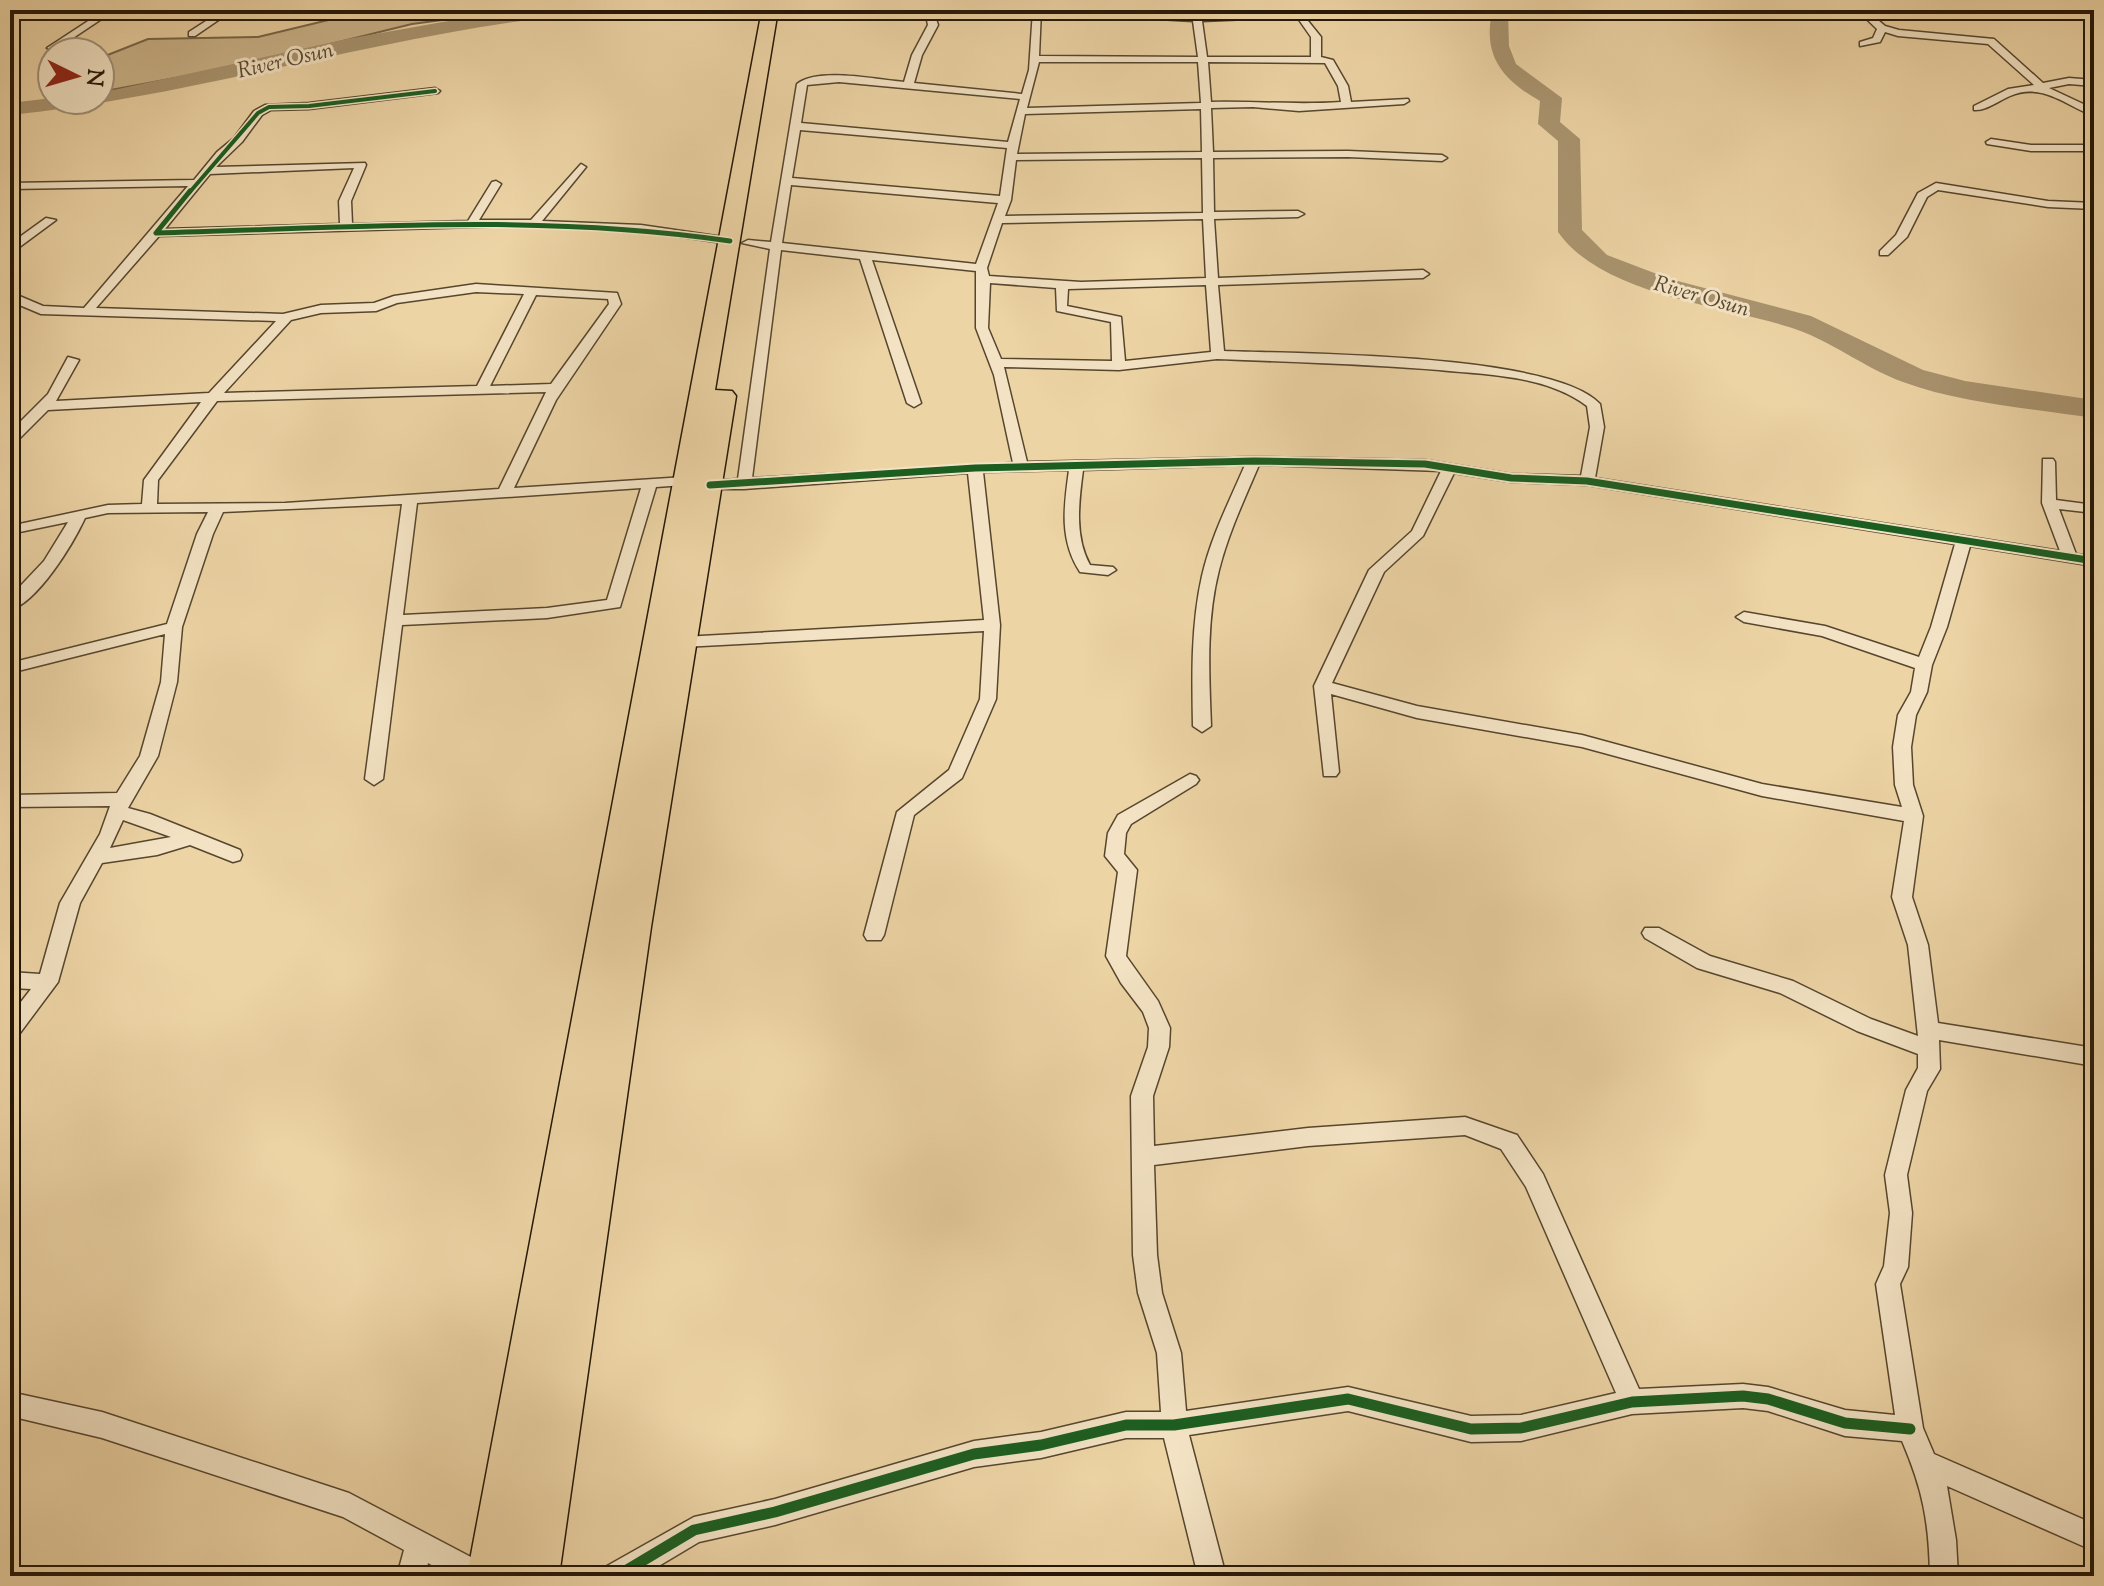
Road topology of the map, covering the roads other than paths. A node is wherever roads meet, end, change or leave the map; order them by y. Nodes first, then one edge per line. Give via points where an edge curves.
1 (111, 10) edge
2 (229, 10) edge
3 (261, 10) edge
4 (338, 10) edge
5 (770, 10) edge
6 (786, 10) edge
7 (929, 10) edge
8 (1037, 10) edge
9 (1861, 10) edge
10 (1300, 12) edge
11 (1194, 14) edge
12 (1125, 15) dead end
13 (1882, 28) junction
14 (192, 34) dead end
15 (71, 36) edge
16 (1863, 44) dead end
17 (1033, 59) junction
18 (1201, 60) junction
19 (1316, 60) junction
20 (2021, 70) junction
21 (2069, 81) junction
22 (2094, 83) edge
23 (908, 86) junction
24 (2041, 86) junction
25 (435, 91) dead end
26 (1025, 97) junction
27 (1404, 101) dead end
28 (1346, 103) junction
29 (1205, 106) junction
30 (1978, 108) dead end
31 (1022, 111) junction
32 (2094, 113) edge
33 (795, 126) junction
34 (1991, 142) dead end
35 (2094, 148) edge
36 (1014, 151) junction
37 (1207, 157) junction
38 (1442, 158) dead end
39 (581, 167) dead end
40 (208, 171) junction
41 (786, 181) junction
42 (199, 183) junction
43 (496, 184) dead end
44 (10, 186) edge
45 (1005, 200) junction
46 (2094, 206) edge
47 (1210, 214) junction
48 (1298, 214) dead end
49 (50, 220) dead end
50 (999, 220) junction
51 (472, 223) junction
52 (346, 225) junction
53 (533, 225) junction
54 (156, 233) junction
55 (752, 243) junction
56 (10, 250) edge
57 (1884, 253) dead end
58 (865, 257) junction
59 (983, 273) junction
60 (1423, 274) dead end
61 (1212, 283) junction
62 (1062, 285) junction
63 (531, 292) junction
64 (10, 296) edge
65 (89, 309) junction
66 (289, 315) junction
67 (1219, 335) junction
68 (1217, 355) junction
69 (1241, 356) junction
70 (73, 360) dead end
71 (996, 363) junction
72 (1119, 366) junction
73 (559, 388) junction
74 (482, 389) junction
75 (211, 397) junction
76 (914, 403) dead end
77 (43, 406) junction
78 (10, 440) edge
79 (1254, 461) junction
80 (2048, 462) dead end
81 (1077, 464) junction
82 (1021, 467) junction
83 (975, 468) junction
84 (1449, 468) junction
85 (1587, 481) junction
86 (650, 483) junction
87 (697, 483) junction
88 (744, 485) junction
89 (504, 493) junction
90 (410, 500) junction
91 (2049, 503) junction
92 (219, 506) junction
93 (149, 507) junction
94 (2094, 509) edge
95 (79, 515) junction
96 (10, 530) edge
97 (1963, 543) junction
98 (2070, 558) junction
99 (2094, 561) edge
100 (1108, 570) dead end
101 (10, 605) edge
102 (1744, 617) dead end
103 (395, 620) junction
104 (992, 625) junction
105 (174, 627) junction
106 (683, 642) junction
107 (1924, 665) junction
108 (10, 668) edge
109 (1322, 686) junction
110 (1202, 726) dead end
111 (1330, 772) dead end
112 (374, 779) dead end
113 (1190, 780) dead end
114 (10, 801) edge
115 (119, 806) junction
116 (1914, 816) junction
117 (191, 838) junction
118 (233, 855) dead end
119 (96, 857) junction
120 (1652, 933) dead end
121 (874, 935) dead end
122 (10, 980) edge
123 (48, 982) junction
124 (10, 1031) edge
125 (1928, 1040) junction
126 (2094, 1057) edge
127 (1144, 1157) junction
128 (1632, 1402) junction
129 (10, 1404) edge
130 (1174, 1425) junction
131 (1910, 1429) junction
132 (1924, 1463) junction
133 (2094, 1538) edge
134 (419, 1544) junction
135 (411, 1576) edge
136 (478, 1576) edge
137 (493, 1576) edge
138 (533, 1576) edge
139 (617, 1576) edge
140 (1212, 1576) edge
141 (1944, 1576) edge

1 - 15 street
2 - 14 street
3 - 4 street
5 - 55 highway
6 - 55 highway
7 - 23 street via 933,25
8 - 17 street
9 - 13 street
10 - 11 street
10 - 19 street via 1316,37
11 - 12 street
11 - 18 street
13 - 16 street via 1877,40
13 - 20 street via 1982,38 1997,45
17 - 18 street
17 - 26 street
18 - 19 street
18 - 29 street
19 - 28 street via 1332,62
20 - 21 street
20 - 24 street
21 - 22 street
21 - 24 street
23 - 26 street
23 - 33 street via 810,80 802,84
24 - 30 street via 2011,91
24 - 32 street
25 - 40 street via 269,107
26 - 31 street
27 - 28 street
28 - 29 street
29 - 31 street
29 - 37 street
31 - 36 street
33 - 36 street
33 - 41 street
34 - 35 street
36 - 37 street
36 - 45 street
37 - 38 street
37 - 47 street
39 - 53 street
40 - 42 street
40 - 52 street via 361,165 345,201
41 - 45 street
41 - 55 street
42 - 44 street
42 - 54 street
43 - 51 street
45 - 50 street
46 - 57 street via 1936,186 1922,195 1901,237
47 - 48 street
47 - 50 street
47 - 61 street
49 - 56 street
50 - 59 street
51 - 52 street via 419,228
51 - 53 street
52 - 54 street
53 - 55 street via 641,228
54 - 65 street
55 - 58 street
55 - 87 highway
55 - 88 street
58 - 59 street
58 - 76 street
59 - 62 street
59 - 71 street via 982,328
60 - 61 street
61 - 62 street
61 - 67 street
62 - 72 street via 1061,308 1117,320
63 - 66 street via 476,288 376,307
63 - 73 street via 613,296 615,304
63 - 74 street
64 - 65 street via 41,310
65 - 66 street
66 - 75 street
67 - 68 street
67 - 69 street via 1226,348
68 - 69 street
68 - 72 street
69 - 85 street via 1501,372 1576,391 1593,404 1597,427
70 - 77 street
71 - 72 street
71 - 82 street
73 - 74 street
73 - 89 street
74 - 75 street
75 - 77 street
75 - 93 street via 151,480
77 - 78 street
79 - 81 street
79 - 84 street
79 - 110 street via 1215,553 1209,582 1201,647
80 - 91 street
81 - 82 street
81 - 100 street via 1071,511 1076,557 1085,569
82 - 83 street
83 - 88 street
83 - 104 street
84 - 85 street via 1511,478
84 - 109 street via 1418,533 1377,570
85 - 97 street
86 - 87 street
86 - 89 street
86 - 103 street via 614,604 547,613
87 - 88 street
87 - 106 highway
87 - 137 highway
89 - 90 street
90 - 92 street
90 - 103 street
91 - 94 street
91 - 98 street
92 - 93 street
92 - 105 street
93 - 95 street
95 - 96 street
95 - 101 street via 56,555
97 - 98 street
97 - 107 street
98 - 99 street
102 - 107 street via 1825,631
103 - 112 street
104 - 106 street
104 - 121 street via 988,699 956,774 906,812
105 - 108 street
105 - 115 street via 169,682 149,756
106 - 138 highway via 633,927
107 - 116 street via 1902,747 1904,785
109 - 111 street
109 - 116 street via 1417,712 1582,741 1762,790
113 - 127 street via 1124,820 1114,856 1128,870 1116,956 1159,1023 1160,1044 1142,1096
114 - 115 street
115 - 117 street
115 - 119 street
116 - 125 street via 1902,897 1918,945
117 - 118 street
117 - 119 street
119 - 123 street via 70,903
120 - 125 street via 1704,962 1786,987 1864,1025
122 - 123 street
123 - 124 street
125 - 126 street
125 - 131 street via 1929,1069 1917,1090 1896,1175 1901,1213 1896,1267 1888,1284
127 - 128 street via 1308,1137 1465,1126 1509,1142 1535,1181
127 - 130 street via 1145,1255 1150,1293 1169,1353
128 - 130 street via 1521,1428 1471,1429 1348,1399
128 - 131 street via 1743,1396 1845,1423
129 - 134 street via 102,1425 287,1483 349,1506
130 - 139 street via 1126,1425 974,1454 694,1530
130 - 140 street
131 - 132 street
132 - 133 street
132 - 141 street via 1934,1485
134 - 135 street
134 - 136 street

